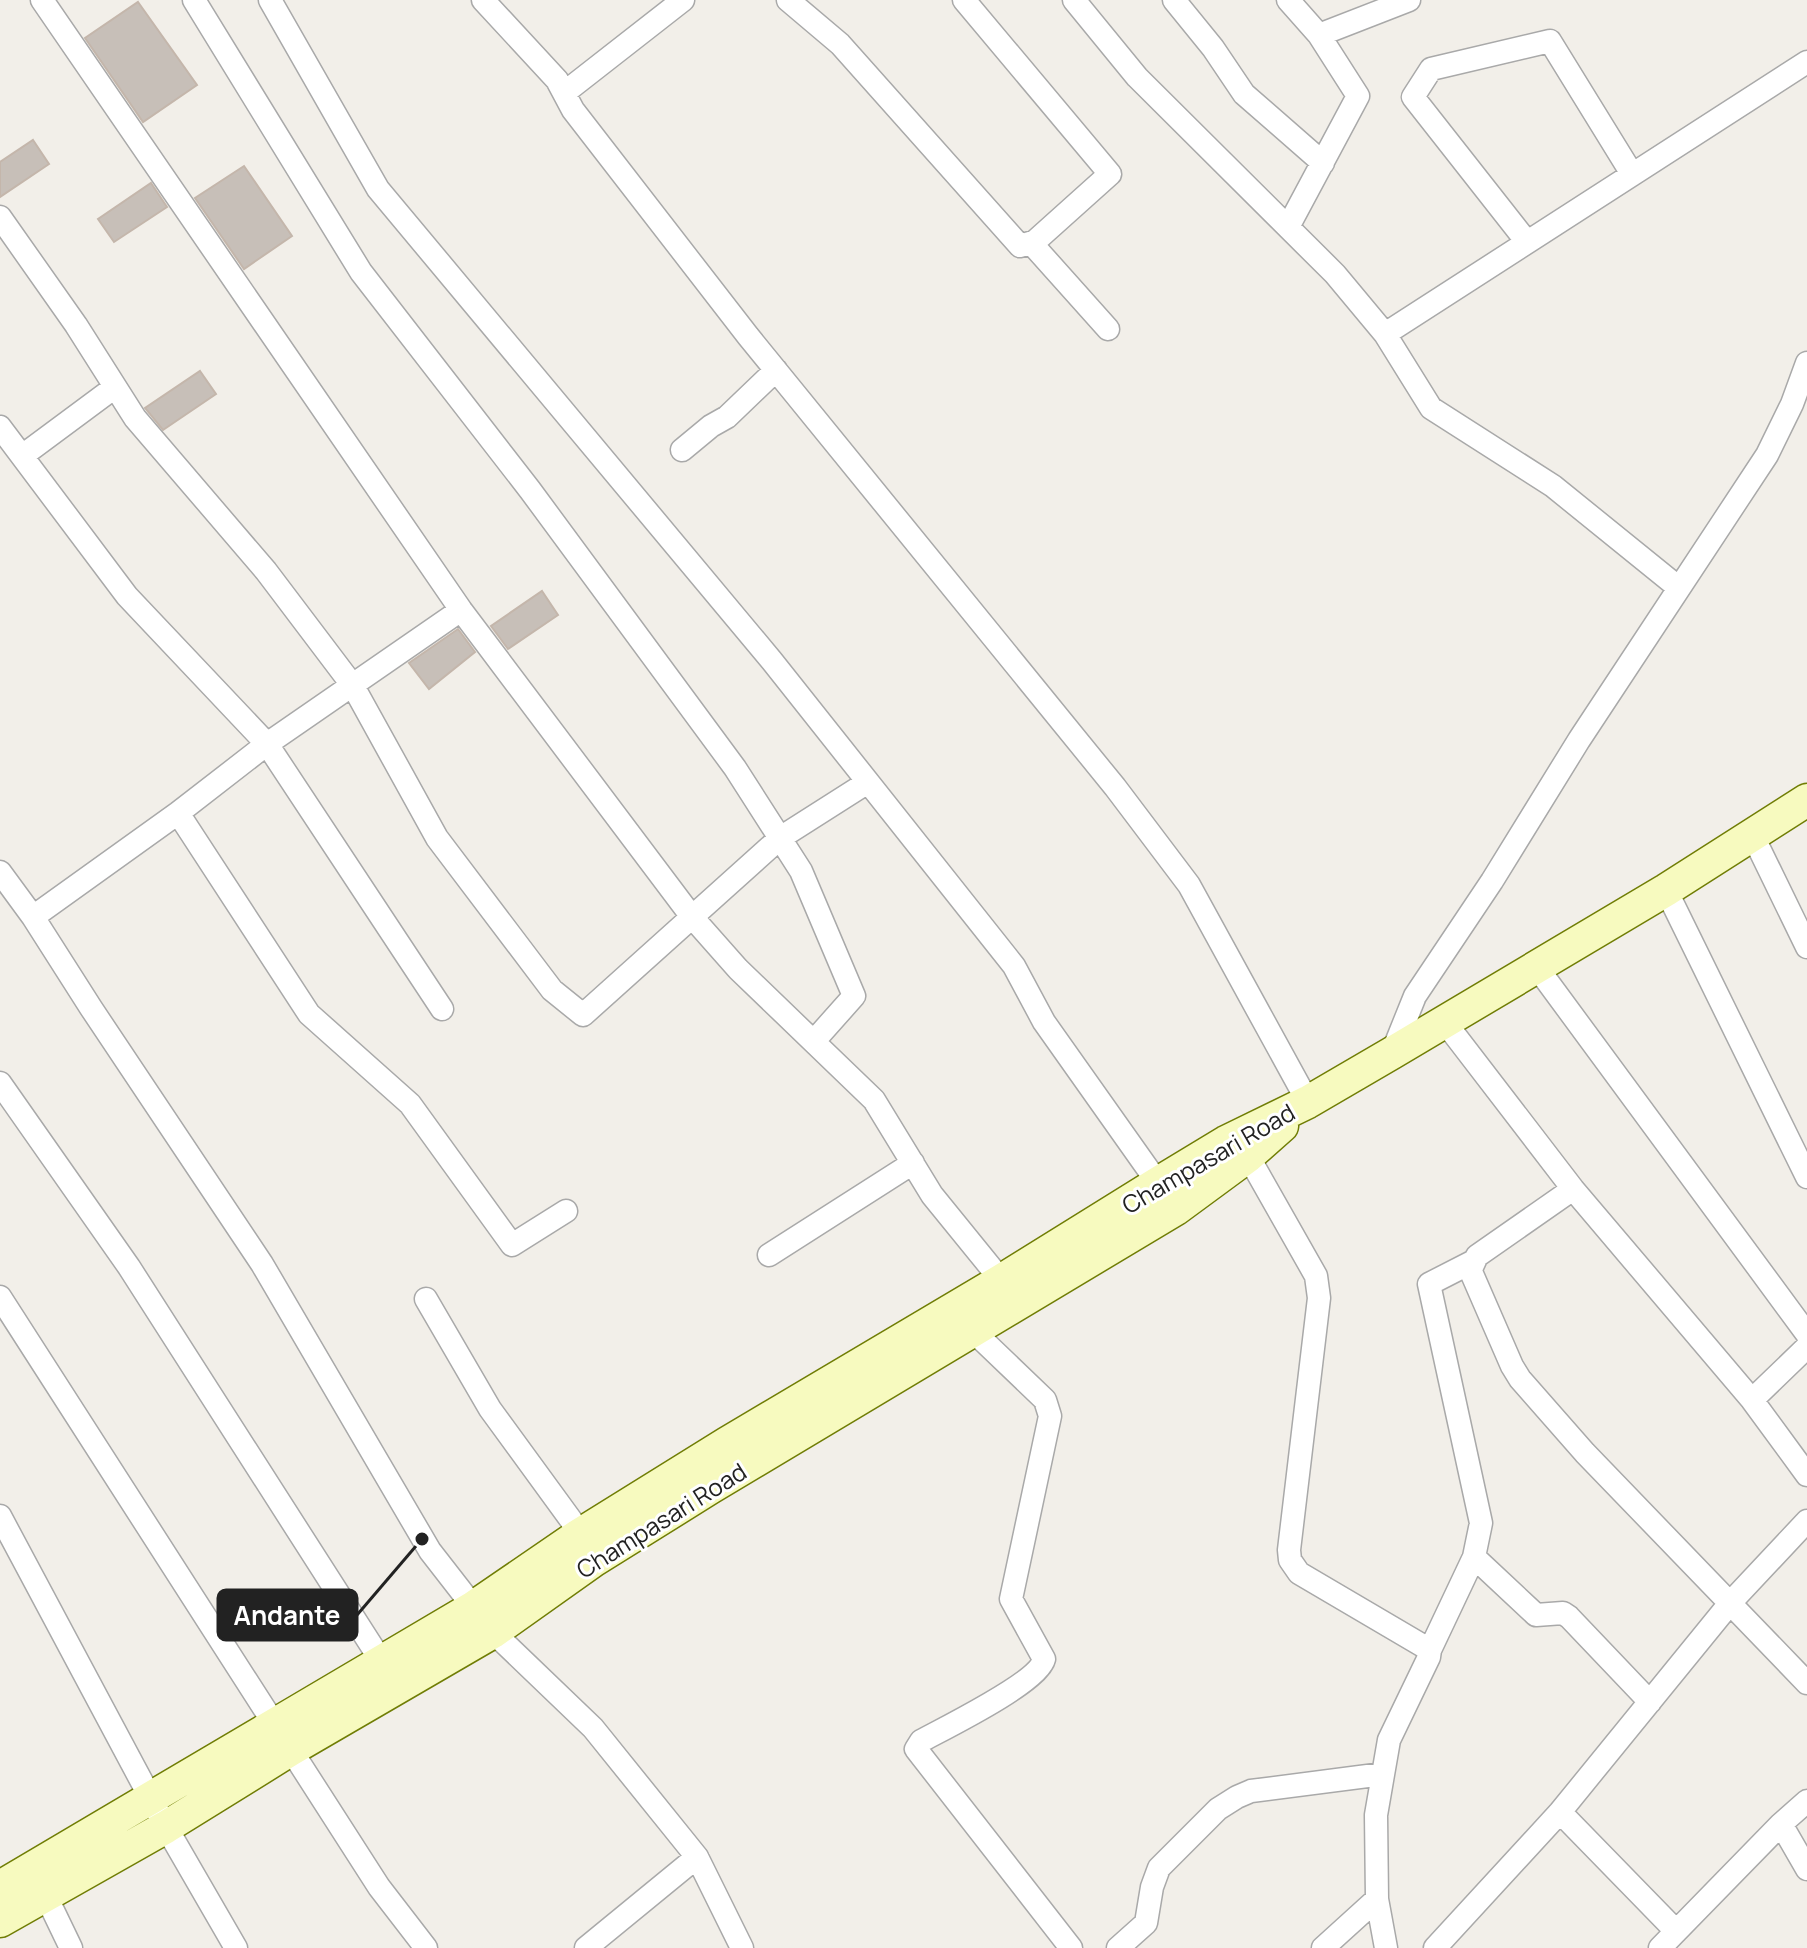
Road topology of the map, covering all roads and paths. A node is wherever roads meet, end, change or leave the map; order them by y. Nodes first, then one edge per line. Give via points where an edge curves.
1 (42, 0) edge
2 (194, 0) edge
3 (270, 0) edge
4 (483, 0) edge
5 (683, 0) edge
6 (788, 0) edge
7 (964, 0) edge
8 (1074, 0) edge
9 (1174, 0) edge
10 (1288, 0) edge
11 (1306, 0) edge
12 (1394, 3) edge
13 (1314, 29) junction
14 (1807, 62) edge
15 (564, 93) junction
16 (1323, 163) junction
17 (1632, 174) junction
18 (0, 217) edge
19 (1288, 227) junction
20 (1036, 241) junction
21 (1527, 242) junction
22 (1108, 329) dead end
23 (1385, 334) junction
24 (1807, 363) edge
25 (776, 370) junction
26 (115, 387) junction
27 (1798, 414) edge
28 (0, 427) edge
29 (682, 450) dead end
30 (22, 456) junction
31 (1679, 588) junction
32 (461, 610) junction
33 (353, 686) junction
34 (267, 744) junction
35 (868, 782) junction
36 (1807, 800) edge
37 (178, 813) junction
38 (1752, 834) junction
39 (780, 838) junction
40 (0, 872) edge
41 (1666, 890) junction
42 (33, 917) junction
43 (692, 917) junction
44 (1807, 947) edge
45 (1536, 966) junction
46 (442, 1009) dead end
47 (1444, 1021) junction
48 (814, 1041) junction
49 (1392, 1053) junction
50 (0, 1083) edge
51 (1308, 1102) junction
52 (1248, 1156) junction
53 (913, 1163) junction
54 (1807, 1177) edge
55 (1158, 1183) junction
56 (1573, 1189) junction
57 (1176, 1209) junction
58 (566, 1211) dead end
59 (769, 1255) dead end
60 (1474, 1261) junction
61 (1010, 1291) junction
62 (0, 1297) edge
63 (426, 1299) dead end
64 (972, 1330) junction
65 (1807, 1334) edge
66 (1807, 1347) edge
67 (1752, 1400) junction
68 (1807, 1475) edge
69 (0, 1516) edge
70 (1807, 1521) edge
71 (586, 1548) junction
72 (1474, 1557) junction
73 (1731, 1602) junction
74 (483, 1619) junction
75 (1430, 1650) junction
76 (390, 1674) junction
77 (1807, 1683) edge
78 (1650, 1702) junction
79 (282, 1738) junction
80 (1383, 1774) junction
81 (1807, 1801) edge
82 (1560, 1812) junction
83 (159, 1813) junction
84 (1781, 1824) junction
85 (697, 1857) junction
86 (1807, 1869) edge
87 (0, 1887) edge
88 (45, 1894) junction
89 (1377, 1899) junction
90 (0, 1921) edge
91 (1676, 1931) junction
92 (71, 1948) edge
93 (236, 1948) edge
94 (426, 1948) edge
95 (586, 1948) edge
96 (742, 1948) edge
97 (1071, 1948) edge
98 (1118, 1948) edge
99 (1323, 1948) edge
100 (1386, 1948) edge
101 (1435, 1948) edge
102 (1660, 1948) edge

1 - 32 street
2 - 39 street via 361,272 558,528 735,768
3 - 35 street via 378,189
4 - 15 street
5 - 15 street
6 - 20 street via 840,44 1020,246
7 - 20 street via 1110,174
8 - 19 street via 1137,77
9 - 16 street via 1244,94
10 - 13 street
11 - 13 street
12 - 13 street
13 - 16 street via 1358,96
14 - 17 street
15 - 25 street
16 - 19 street
17 - 21 street
17 - 21 street via 1550,41 1431,69 1413,97
18 - 26 street
19 - 23 street
20 - 22 street via 1032,244
21 - 23 street
23 - 31 street via 1431,408 1553,486
24 - 27 street
25 - 29 street via 727,417
25 - 51 street via 1189,885
26 - 30 street
26 - 33 street
27 - 31 street
28 - 30 street
30 - 34 street via 127,596
31 - 49 street via 1415,996
32 - 33 street
32 - 43 street
33 - 34 street
33 - 43 street via 437,838 552,990 583,1015
34 - 37 street
34 - 46 street
35 - 39 street
35 - 55 street via 1014,966 1044,1022
36 - 38 main road, Champasari Road
37 - 42 street
37 - 58 street via 309,1014 410,1104 512,1245
38 - 41 main road, Champasari Road
38 - 44 street
39 - 43 street
39 - 48 street via 801,871 854,996
40 - 42 street
41 - 45 main road, Champasari Road
41 - 54 street
42 - 74 street via 262,1264 430,1551
43 - 48 street
45 - 47 main road, Champasari Road
45 - 65 street
47 - 49 main road, Champasari Road
47 - 56 street
48 - 53 street via 874,1100
49 - 51 main road, Champasari Road
50 - 76 street via 129,1267
51 - 52 main road, Champasari Road
51 - 55 main road, Champasari Road
52 - 57 main road, Champasari Road
52 - 75 street via 1318,1286 1290,1560 1299,1573
53 - 59 street
53 - 61 street via 932,1195
55 - 57 street
55 - 61 main road, Champasari Road
56 - 60 street
56 - 67 street
57 - 61 main road, Champasari Road
60 - 72 street via 1429,1287 1481,1523
60 - 73 street via 1472,1274 1515,1373
61 - 64 main road, Champasari Road
61 - 71 main road, Champasari Road via 727,1443
62 - 79 street
63 - 71 street via 490,1409
64 - 71 main road, Champasari Road via 710,1488
64 - 97 street via 1049,1407 1011,1599 1044,1659 1021,1685 921,1741 916,1749
66 - 67 street
67 - 68 street
69 - 83 street
70 - 73 street
71 - 74 main road, Champasari Road
72 - 75 street
72 - 78 street via 1536,1615 1569,1617
73 - 77 street
73 - 78 street
74 - 76 main road, Champasari Road
74 - 85 street via 593,1728
75 - 80 street via 1389,1740
76 - 79 main road, Champasari Road
78 - 82 street
79 - 83 main road, Champasari Road
79 - 94 street via 379,1887
80 - 89 street via 1376,1815
80 - 98 street via 1251,1791 1218,1809 1159,1868 1146,1923
81 - 84 street
82 - 91 street
82 - 101 street
83 - 87 main road, Champasari Road
83 - 88 main road, Champasari Road
83 - 93 street
84 - 86 street
84 - 91 street
85 - 95 street
85 - 96 street
88 - 90 main road, Champasari Road
88 - 92 street
89 - 99 street
89 - 100 street
91 - 102 street

